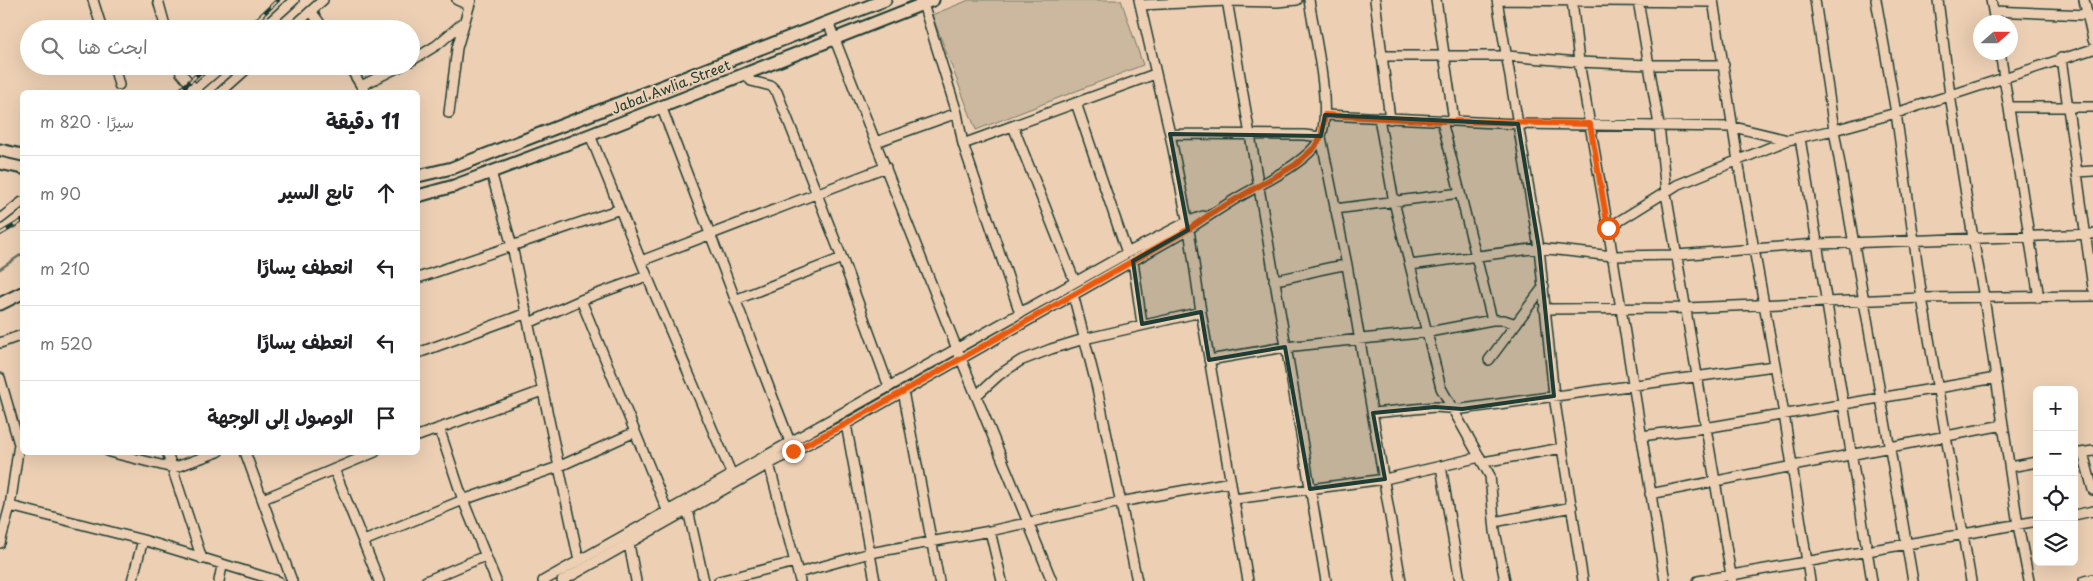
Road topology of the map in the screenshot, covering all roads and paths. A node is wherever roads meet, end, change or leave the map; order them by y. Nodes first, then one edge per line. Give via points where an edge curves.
1 (93, 0) edge
2 (158, 0) edge
3 (294, 0) edge
4 (323, 0) edge
5 (457, 0) edge
6 (885, 0) edge
7 (1297, 0) edge
8 (1309, 0) edge
9 (1375, 0) edge
10 (1436, 0) edge
11 (1499, 0) edge
12 (1572, 0) edge
13 (1814, 0) edge
14 (1876, 0) edge
15 (1938, 0) edge
16 (1991, 0) edge
17 (2084, 0) edge
18 (1227, 1) edge
19 (1639, 1) edge
20 (1713, 1) edge
21 (928, 2) edge
22 (470, 3) edge
23 (1139, 3) edge
24 (311, 11) junction
25 (1993, 11) junction
26 (1994, 15) edge
27 (2087, 15) junction
28 (99, 20) edge
29 (164, 20) edge
30 (272, 20) edge
31 (301, 20) edge
32 (318, 20) edge
33 (464, 22) junction
34 (828, 22) junction
35 (834, 40) junction
36 (2093, 40) edge
37 (2093, 49) edge
38 (420, 55) edge
39 (1445, 55) junction
40 (1381, 56) junction
41 (1507, 56) junction
42 (2061, 58) junction
43 (2001, 60) edge
44 (1578, 62) junction
45 (1649, 65) junction
46 (1724, 65) junction
47 (746, 74) junction
48 (1155, 74) junction
49 (116, 75) edge
50 (184, 75) edge
51 (213, 75) edge
52 (240, 75) edge
53 (354, 75) edge
54 (386, 75) edge
55 (2004, 77) junction
56 (119, 85) dead end
57 (363, 89) edge
58 (194, 90) edge
59 (197, 90) edge
60 (223, 90) edge
61 (1950, 95) junction
62 (1076, 103) junction
63 (661, 106) junction
64 (2009, 107) junction
65 (2067, 107) junction
66 (2093, 107) edge
67 (449, 113) dead end
68 (957, 113) junction
69 (1896, 113) junction
70 (1325, 115) junction
71 (1379, 118) junction
72 (1390, 119) junction
73 (1442, 121) junction
74 (1454, 121) junction
75 (1518, 124) junction
76 (1590, 124) junction
77 (1659, 125) junction
78 (1013, 126) junction
79 (1734, 127) junction
80 (1834, 130) junction
81 (1170, 134) junction
82 (590, 135) junction
83 (1249, 135) junction
84 (1321, 137) junction
85 (1800, 138) junction
86 (1788, 140) junction
87 (876, 142) junction
88 (963, 144) junction
89 (0, 150) edge
90 (20, 155) edge
91 (1738, 161) junction
92 (0, 163) edge
93 (886, 167) junction
94 (20, 168) edge
95 (2093, 171) edge
96 (491, 172) junction
97 (2077, 172) junction
98 (420, 176) edge
99 (1258, 186) junction
100 (1460, 193) junction
101 (1666, 193) junction
102 (818, 194) junction
103 (420, 195) edge
104 (1394, 202) junction
105 (20, 204) edge
106 (620, 209) junction
107 (1336, 210) junction
108 (0, 219) edge
109 (1188, 226) junction
110 (1608, 228) junction
111 (2090, 234) edge
112 (2029, 235) junction
113 (710, 236) junction
114 (1973, 238) junction
115 (1914, 240) junction
116 (1853, 242) junction
117 (1817, 244) junction
118 (512, 246) junction
119 (1539, 248) junction
120 (1755, 250) junction
121 (1127, 252) junction
122 (1475, 255) junction
123 (1677, 255) junction
124 (1613, 256) junction
125 (842, 258) junction
126 (641, 261) junction
127 (1133, 261) junction
128 (1410, 265) junction
129 (1347, 266) junction
130 (647, 276) junction
131 (420, 277) edge
132 (1274, 280) junction
133 (1075, 282) junction
134 (1544, 286) junction
135 (2093, 288) edge
136 (20, 294) edge
137 (1073, 294) junction
138 (2093, 296) edge
139 (1984, 297) junction
140 (1922, 298) junction
141 (2038, 298) junction
142 (581, 300) junction
143 (735, 300) junction
144 (1864, 300) junction
145 (1826, 302) junction
146 (0, 304) edge
147 (1764, 304) junction
148 (1620, 308) junction
149 (1686, 308) junction
150 (1544, 309) junction
151 (1201, 312) junction
152 (527, 313) junction
153 (1020, 313) junction
154 (1492, 320) junction
155 (529, 322) junction
156 (1142, 324) junction
157 (1516, 324) junction
158 (1428, 332) junction
159 (20, 336) edge
160 (1084, 339) junction
161 (1360, 339) junction
162 (0, 343) edge
163 (1285, 347) junction
164 (957, 349) junction
165 (420, 352) edge
166 (961, 358) junction
167 (1209, 360) junction
168 (1489, 360) dead end
169 (1774, 366) junction
170 (1697, 376) junction
171 (0, 378) edge
172 (1996, 378) junction
173 (1632, 386) junction
174 (888, 387) junction
175 (1938, 389) junction
176 (542, 391) junction
177 (903, 391) junction
178 (976, 396) junction
179 (1554, 396) junction
180 (1882, 397) junction
181 (1842, 403) junction
182 (1452, 409) junction
183 (1373, 413) junction
184 (1784, 414) junction
185 (846, 424) junction
186 (2003, 425) junction
187 (438, 428) junction
188 (1705, 428) junction
189 (20, 432) edge
190 (635, 432) junction
191 (420, 435) edge
192 (1641, 436) junction
193 (1946, 436) junction
194 (790, 442) junction
195 (1562, 448) junction
196 (1891, 448) junction
197 (2093, 451) edge
198 (2078, 454) edge
199 (127, 455) edge
200 (168, 455) edge
201 (210, 455) edge
202 (247, 455) edge
203 (368, 455) edge
204 (1852, 455) junction
205 (1482, 460) junction
206 (2033, 463) edge
207 (769, 464) junction
208 (1441, 466) junction
209 (1792, 466) junction
210 (558, 467) junction
211 (2010, 467) junction
212 (173, 468) junction
213 (334, 469) junction
214 (732, 474) junction
215 (1385, 479) junction
216 (1231, 482) junction
217 (1714, 482) junction
218 (1310, 488) junction
219 (2093, 490) edge
220 (1650, 494) junction
221 (263, 499) junction
222 (1234, 499) junction
223 (463, 500) junction
224 (1120, 502) junction
225 (10, 506) junction
226 (1572, 507) junction
227 (667, 510) junction
228 (688, 510) junction
229 (2093, 511) edge
230 (2078, 514) edge
231 (1494, 522) junction
232 (1029, 523) junction
233 (2033, 523) edge
234 (2018, 525) junction
235 (990, 531) junction
236 (1964, 534) junction
237 (143, 540) junction
238 (364, 541) junction
239 (932, 541) junction
240 (0, 543) edge
241 (629, 544) junction
242 (1907, 544) junction
243 (1867, 551) junction
244 (870, 553) junction
245 (485, 556) junction
246 (202, 559) junction
247 (579, 561) junction
248 (1806, 561) junction
249 (795, 562) junction
250 (222, 566) junction
251 (580, 571) junction
252 (799, 577) edge
253 (1731, 578) edge
254 (2093, 580) edge
255 (132, 581) edge
256 (219, 581) edge
257 (278, 581) edge
258 (292, 581) edge
259 (379, 581) edge
260 (426, 581) edge
261 (496, 581) edge
262 (543, 581) edge
263 (562, 581) edge
264 (582, 581) edge
265 (636, 581) edge
266 (704, 581) edge
267 (719, 581) edge
268 (875, 581) edge
269 (939, 581) edge
270 (1002, 581) edge
271 (1052, 581) edge
272 (1137, 581) edge
273 (1248, 581) edge
274 (1326, 581) edge
275 (1401, 581) edge
276 (1460, 581) edge
277 (1505, 581) edge
278 (1583, 581) edge
279 (1665, 581) edge
280 (1698, 581) edge
281 (1810, 581) edge
282 (1872, 581) edge
283 (1913, 581) edge
284 (1971, 581) edge
285 (2029, 581) edge
286 (2084, 581) edge

1 - 28 street
2 - 29 street
3 - 30 street
4 - 24 street
5 - 22 street
6 - 34 main road, Jabal Awlia Street
7 - 18 street
8 - 70 street
9 - 40 street
10 - 39 street
11 - 12 street
11 - 41 street
12 - 19 street
12 - 44 street
13 - 80 street
14 - 69 street
15 - 61 street
16 - 25 street
17 - 27 street
18 - 23 street
18 - 83 street
19 - 20 street
19 - 45 street
20 - 46 street
21 - 35 main road, Jabal Awlia Street
21 - 68 street
22 - 33 street
23 - 48 street
24 - 31 street
24 - 32 street
25 - 26 street
25 - 27 street
27 - 36 street
33 - 38 street
33 - 67 street via 454,67
34 - 35 street
34 - 98 main road, Jabal Awlia Street via 452,168
35 - 47 main road, Jabal Awlia Street
35 - 87 street
37 - 42 street
39 - 40 street
39 - 41 street
39 - 74 street
40 - 72 street
41 - 44 street
41 - 75 street
42 - 55 street
42 - 65 street
43 - 55 street
44 - 45 street
44 - 76 street
45 - 46 street
45 - 77 street
46 - 79 street
47 - 63 main road, Jabal Awlia Street
47 - 102 street via 754,83 771,86 776,92
48 - 62 street
48 - 81 street
49 - 56 street
50 - 58 street
51 - 59 street
52 - 60 street
53 - 57 street
54 - 57 street
55 - 61 street
55 - 64 street
61 - 69 street
61 - 114 street
62 - 78 street
62 - 121 street
63 - 82 main road, Jabal Awlia Street
63 - 113 street
64 - 65 street
64 - 112 street
65 - 66 street
65 - 97 street
68 - 87 street
68 - 88 street
69 - 80 street
69 - 115 street
70 - 71 street
70 - 84 street
71 - 72 street
71 - 104 street
72 - 73 street
73 - 74 street
73 - 100 street
74 - 75 street
75 - 76 street
75 - 119 street
76 - 77 street
76 - 110 street
77 - 79 street
77 - 101 street
78 - 88 street
78 - 133 street
79 - 86 street
79 - 91 street
80 - 85 street
80 - 116 street
81 - 83 street
81 - 109 street
82 - 96 main road, Jabal Awlia Street
82 - 106 street
83 - 84 street
83 - 99 street
84 - 99 street via 1295,165
84 - 107 street
85 - 86 street
85 - 117 street
86 - 91 street
87 - 93 street
88 - 153 street
89 - 90 main road
91 - 101 street via 1677,185
91 - 120 street
92 - 94 main road
93 - 102 street
93 - 164 street
95 - 97 street
96 - 103 main road, Jabal Awlia Street
96 - 118 street
97 - 111 street
99 - 109 street
99 - 132 street
100 - 104 street
100 - 122 street
101 - 110 street
101 - 123 street
102 - 113 street
102 - 125 street
104 - 107 street
104 - 128 street
105 - 108 street
106 - 118 street
106 - 126 street
107 - 129 street
109 - 121 street
109 - 127 street
109 - 151 street
110 - 124 street
111 - 112 street
111 - 135 street
112 - 114 street
112 - 141 street
113 - 126 street
113 - 143 street
114 - 115 street
114 - 139 street
115 - 116 street
115 - 140 street
116 - 117 street
116 - 144 street
117 - 120 street
117 - 145 street
118 - 131 street
118 - 152 street
119 - 122 street
119 - 124 street
119 - 134 street
120 - 123 street
120 - 147 street
121 - 133 street
122 - 128 street
122 - 154 street
123 - 124 street
123 - 149 street
124 - 148 street
125 - 143 street
125 - 174 street
126 - 130 street
127 - 137 street
127 - 156 street
128 - 158 street
129 - 132 street
129 - 161 street
130 - 142 street
130 - 214 street
132 - 163 street
133 - 153 street
134 - 150 street
134 - 157 street
136 - 146 main road
137 - 160 street
137 - 166 street
138 - 141 street
139 - 140 street
139 - 141 street
139 - 172 street
140 - 144 street
140 - 175 street
142 - 155 street
142 - 190 street
143 - 194 street
144 - 145 street
144 - 180 street
145 - 147 street
145 - 181 street
147 - 149 street
147 - 169 street
148 - 149 street
148 - 150 street
148 - 173 street
149 - 170 street
150 - 179 street
151 - 156 street
151 - 167 street
152 - 155 street
152 - 165 street
153 - 164 street
154 - 157 street
154 - 158 street
155 - 176 street
156 - 160 street
157 - 168 street
158 - 161 street
158 - 182 street via 1441,388
159 - 162 street
160 - 178 street via 1020,361
160 - 224 street
161 - 163 street
161 - 183 street
163 - 167 street
163 - 218 street
164 - 166 street
164 - 174 street
166 - 177 street
166 - 178 street
167 - 216 street
169 - 170 street
169 - 184 street
170 - 173 street
170 - 188 street
171 - 189 street
172 - 175 street
172 - 186 street
173 - 179 street
173 - 192 street
174 - 194 street
175 - 180 street
175 - 193 street
176 - 187 street
176 - 210 street
177 - 185 street
177 - 239 street
178 - 232 street
179 - 182 street
179 - 195 street
180 - 181 street
180 - 196 street
181 - 184 street
181 - 204 street
182 - 183 street via 1435,407
182 - 205 street
183 - 215 street
184 - 188 street
184 - 209 street
185 - 207 street
185 - 244 street
186 - 193 street
186 - 211 street
187 - 191 street
187 - 223 street
188 - 192 street
188 - 217 street
189 - 225 street
190 - 210 street
190 - 227 street
192 - 220 street
193 - 196 street
193 - 236 street
194 - 214 street
195 - 205 street
195 - 226 street
196 - 204 street
196 - 242 street
197 - 198 street
198 - 219 street
199 - 212 street
200 - 212 street
201 - 212 street
202 - 221 street
203 - 213 street
204 - 209 street
204 - 243 street
205 - 208 street
205 - 231 street via 1492,483
206 - 211 street
207 - 228 street
207 - 249 street
208 - 215 street
208 - 276 street
209 - 217 street
209 - 248 street
210 - 223 street
210 - 247 street
211 - 234 street
212 - 246 street
213 - 221 street
213 - 238 street
214 - 227 street
215 - 218 street
215 - 275 street
216 - 222 street
216 - 224 street
217 - 220 street
217 - 253 street
218 - 222 street
218 - 274 street
220 - 279 street
221 - 258 street
222 - 273 street
223 - 238 street
223 - 245 street
224 - 232 street
224 - 272 street
225 - 237 street
225 - 240 street
226 - 231 street
226 - 278 street
227 - 247 street
228 - 241 street
228 - 266 street
229 - 230 street
231 - 277 street
232 - 235 street
232 - 271 street
233 - 234 street
234 - 236 street
234 - 285 street
235 - 239 street
235 - 270 street
236 - 242 street
236 - 284 street
237 - 246 street
237 - 255 street
238 - 259 street
239 - 244 street
239 - 269 street
241 - 251 street
241 - 265 street
242 - 243 street
242 - 283 street
243 - 248 street
243 - 282 street
244 - 252 street
244 - 268 street
245 - 260 street
245 - 261 street
246 - 250 street
247 - 262 street
248 - 253 street
248 - 281 street
249 - 252 street
249 - 267 street
250 - 256 street
250 - 257 street
251 - 263 street
251 - 264 street
253 - 280 street
254 - 286 street

